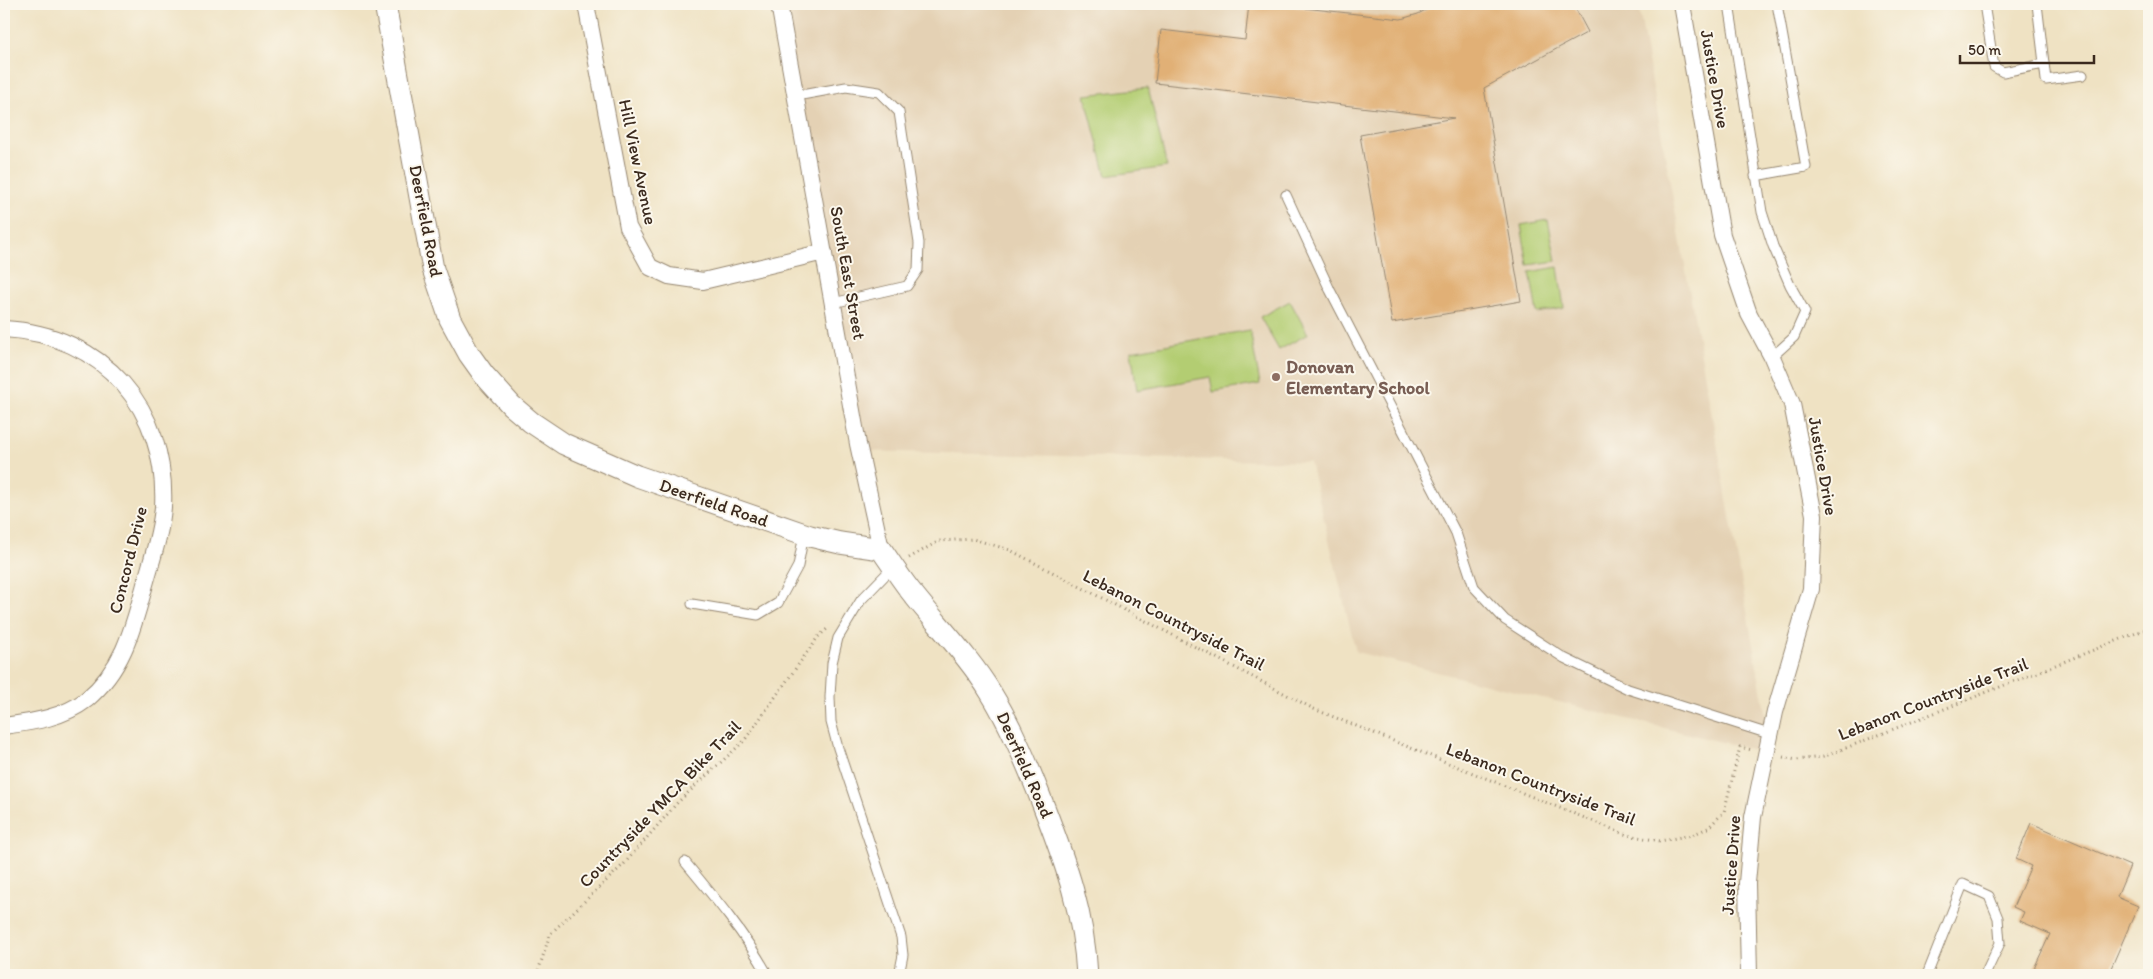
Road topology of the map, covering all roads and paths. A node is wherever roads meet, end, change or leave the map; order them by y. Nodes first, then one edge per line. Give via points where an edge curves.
1 (385, 4) edge
2 (586, 4) edge
3 (779, 4) edge
4 (1682, 4) edge
5 (1729, 4) edge
6 (1776, 4) edge
7 (1984, 4) edge
8 (2037, 4) edge
9 (2044, 64) junction
10 (2083, 75) dead end
11 (796, 96) junction
12 (1755, 176) junction
13 (1286, 195) dead end
14 (824, 252) junction
15 (833, 303) junction
16 (4, 329) edge
17 (1772, 357) junction
18 (804, 534) junction
19 (881, 548) junction
20 (893, 567) junction
21 (692, 604) dead end
22 (832, 624) dead end
23 (2149, 628) edge
24 (4, 726) edge
25 (1770, 734) junction
26 (1766, 753) junction
27 (685, 862) dead end
28 (537, 975) edge
29 (768, 975) edge
30 (899, 975) edge
31 (1086, 975) edge
32 (1749, 975) edge
33 (1927, 975) edge
34 (1985, 975) edge

1 - 18 street, Deerfield Road via 433,269 450,319 484,375 530,422 564,444 637,476
2 - 14 street, Hill View Avenue via 628,226 650,267 669,276 704,281
3 - 11 street, South East Street
4 - 17 street, Justice Drive via 1722,235 1749,314
5 - 12 lane
6 - 12 lane via 1806,167
7 - 9 lane via 1994,67 2003,72
8 - 9 lane
9 - 10 lane via 2046,80
11 - 14 street, South East Street
11 - 15 lane via 846,87 880,92 899,112 919,243 918,270 907,286
12 - 17 lane via 1772,246 1805,312 1794,337
13 - 25 lane via 1330,290 1456,533 1474,587 1505,620 1564,658 1628,689
14 - 15 street, South East Street
15 - 19 street, South East Street via 858,444
16 - 24 street, Concord Drive via 26,330 65,341 102,364 128,390 149,423 156,442 163,476 163,509 140,603 125,650 112,673 73,708 49,718
17 - 25 street, Justice Drive via 1792,404 1814,515 1811,588
18 - 19 street, Deerfield Road
18 - 21 lane via 798,566 778,603 758,615
19 - 20 street, Deerfield Road
20 - 26 path, Lebanon Countryside Trail via 939,541 973,539 1010,550 1314,709 1627,835 1660,841 1692,836 1708,828 1724,812 1740,747
20 - 30 lane via 861,600 838,638 832,663 830,697 831,722 838,748 901,937 903,955
20 - 31 street, Deerfield Road via 968,660 1011,729 1067,866 1085,945
22 - 28 path, Countryside YMCA Bike Trail via 818,637 744,741 678,802 624,864 550,934
23 - 26 path, Lebanon Countryside Trail via 1823,757 1796,760
25 - 26 street, Justice Drive
26 - 32 street, Justice Drive via 1753,816 1747,883
27 - 29 lane via 732,921
33 - 34 lane via 1963,884 1989,896 1998,918 2000,942

